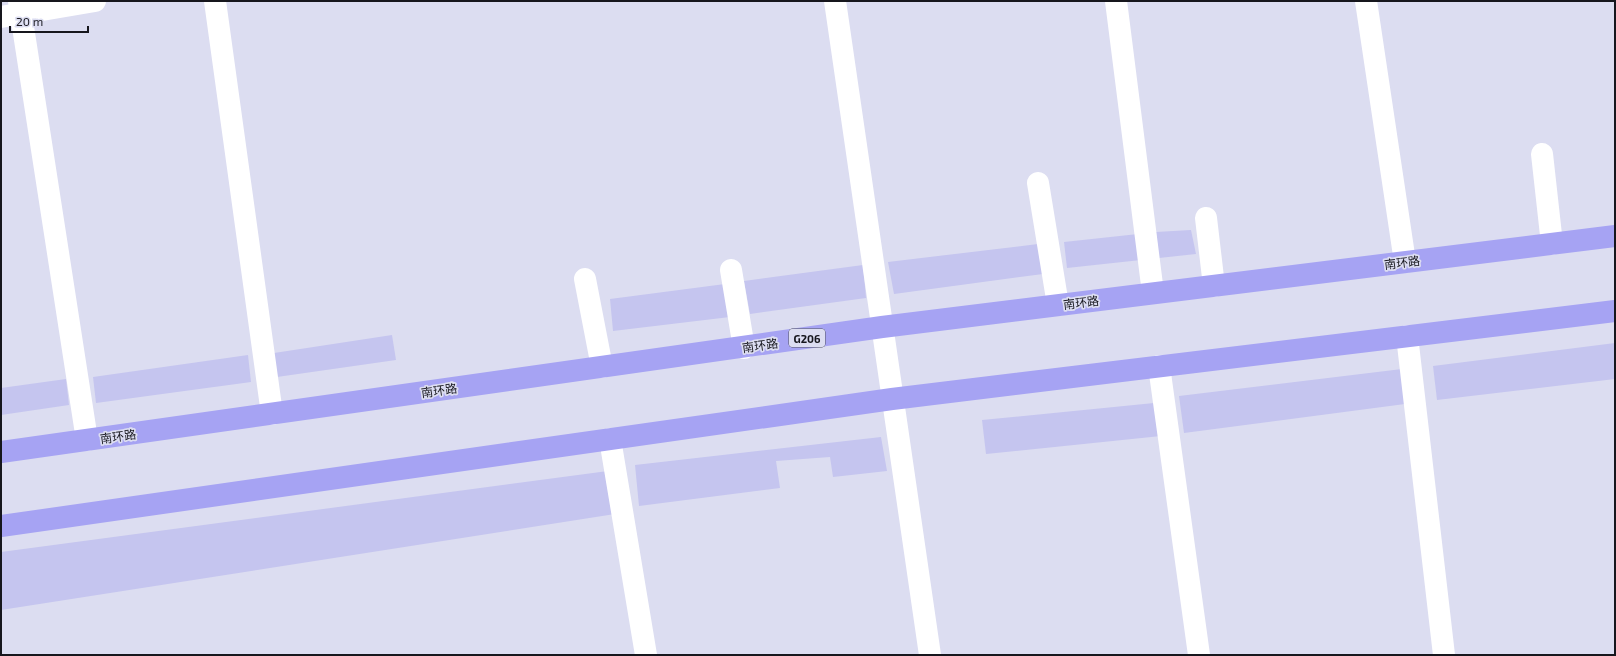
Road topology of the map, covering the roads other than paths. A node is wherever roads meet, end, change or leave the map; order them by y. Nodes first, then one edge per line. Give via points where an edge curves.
1 (95, 1) edge
2 (215, 1) edge
3 (835, 1) edge
4 (1116, 1) edge
5 (1366, 1) edge
6 (14, 11) edge
7 (1542, 154) dead end
8 (1038, 183) dead end
9 (1206, 218) dead end
10 (1615, 236) edge
11 (1552, 244) junction
12 (1405, 262) junction
13 (731, 270) dead end
14 (585, 279) dead end
15 (1214, 286) junction
16 (1153, 293) junction
17 (1058, 305) junction
18 (1615, 311) edge
19 (882, 327) junction
20 (1407, 336) junction
21 (744, 348) junction
22 (1159, 366) junction
23 (602, 367) junction
24 (892, 398) junction
25 (272, 414) junction
26 (610, 439) junction
27 (88, 440) junction
28 (1, 452) edge
29 (1, 526) edge
30 (646, 655) edge
31 (930, 655) edge
32 (1199, 655) edge
33 (1444, 655) edge

1 - 6 street
2 - 25 street
3 - 19 street
4 - 16 street
5 - 12 street
6 - 27 street
7 - 11 street
8 - 17 street
9 - 15 street
10 - 11 highway, 南环路 / G206
11 - 12 highway, 南环路 / G206
12 - 15 highway, 南环路 / G206
13 - 21 street
14 - 23 street
15 - 16 highway, 南环路 / G206
16 - 17 highway, 南环路 / G206
17 - 19 highway, 南环路 / G206
18 - 20 highway
19 - 21 highway, 南环路 / G206
19 - 24 street
20 - 22 highway
20 - 33 street
21 - 23 highway, 南环路 / G206
22 - 24 highway
22 - 32 street
23 - 25 highway, 南环路 / G206
24 - 26 highway
24 - 31 street
25 - 27 highway, 南环路 / G206
26 - 29 highway
26 - 30 street
27 - 28 highway, 南环路 / G206

